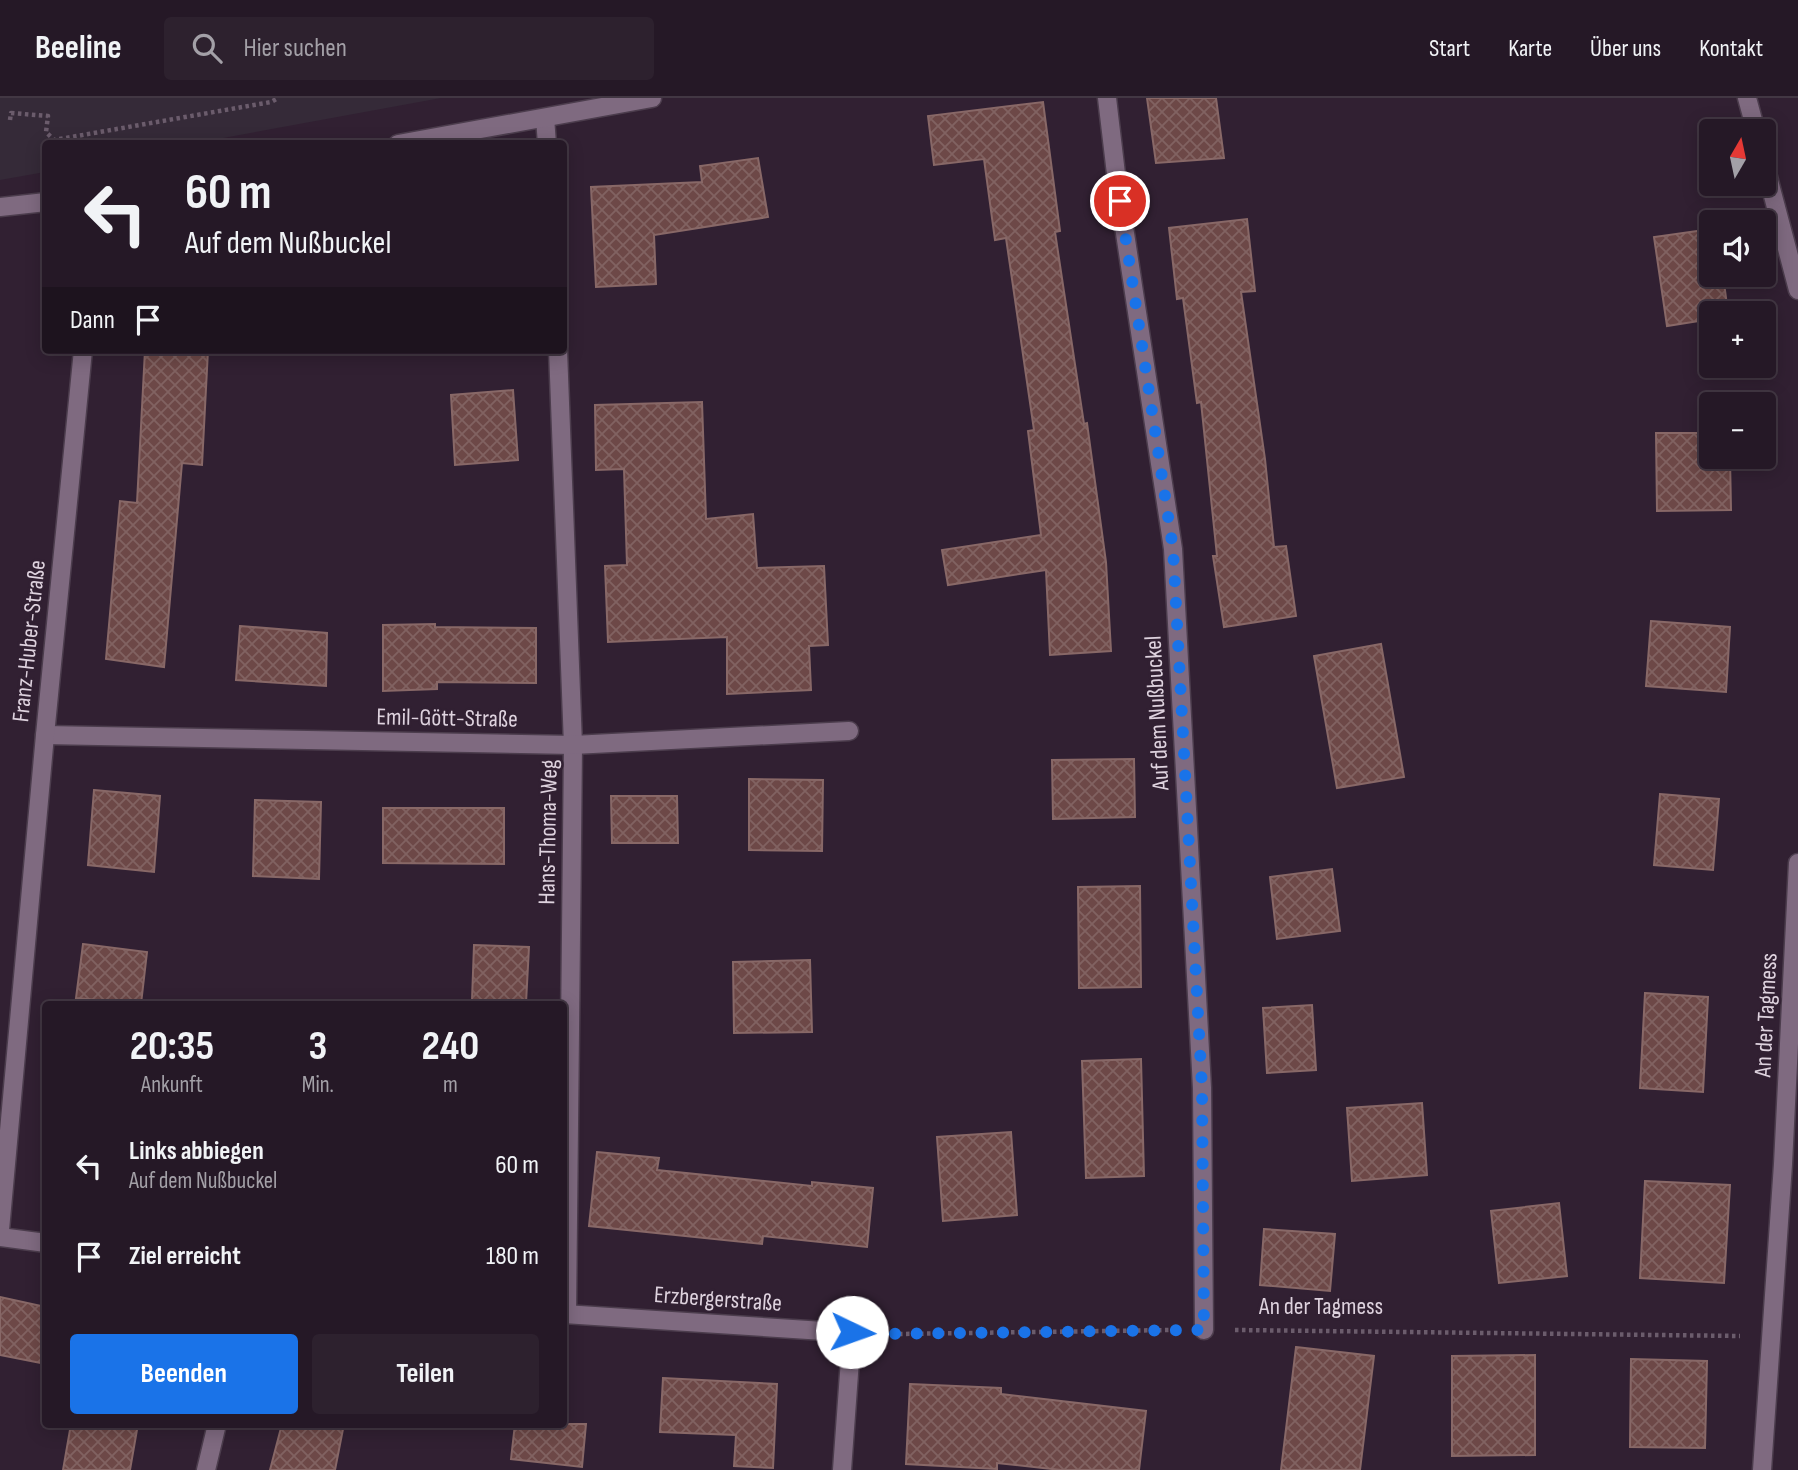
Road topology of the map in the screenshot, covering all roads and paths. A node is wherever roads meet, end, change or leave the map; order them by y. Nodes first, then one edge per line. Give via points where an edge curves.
1 (278, 98) edge
2 (652, 98) edge
3 (1107, 98) edge
4 (1747, 98) edge
5 (545, 118) junction
6 (1753, 119) edge
7 (10, 120) dead end
8 (421, 140) edge
9 (547, 140) edge
10 (1773, 196) edge
11 (42, 202) edge
12 (0, 207) edge
13 (1798, 290) edge
14 (83, 354) edge
15 (558, 354) edge
16 (849, 732) dead end
17 (45, 735) junction
18 (573, 745) junction
19 (1798, 863) edge
20 (1790, 1164) edge
21 (567, 1172) edge
22 (0, 1230) edge
23 (0, 1237) edge
24 (42, 1242) edge
25 (567, 1314) edge
26 (1204, 1330) junction
27 (861, 1333) junction
28 (1772, 1336) junction
29 (216, 1428) edge
30 (206, 1470) edge
31 (842, 1470) edge
32 (1762, 1470) edge

1 - 7 path via 54,140 46,132 48,116 11,113
2 - 5 street
3 - 26 street, Auf dem Nußbuckel via 1173,549 1202,1088
4 - 6 street
5 - 8 street
5 - 9 street
10 - 13 street
11 - 12 street
14 - 17 street, Franz-Huber-Straße
15 - 18 street, Hans-Thoma-Weg
16 - 18 street, Emil-Gött-Straße
17 - 18 street, Emil-Gött-Straße
17 - 22 street, Franz-Huber-Straße
18 - 21 street, Hans-Thoma-Weg
19 - 20 street, An der Tagmess
20 - 28 street, An der Tagmess
23 - 24 street
25 - 27 street, Erzbergerstraße
26 - 27 path, An der Tagmess
26 - 28 path, An der Tagmess
27 - 31 street
28 - 32 street, An der Tagmess
29 - 30 street

